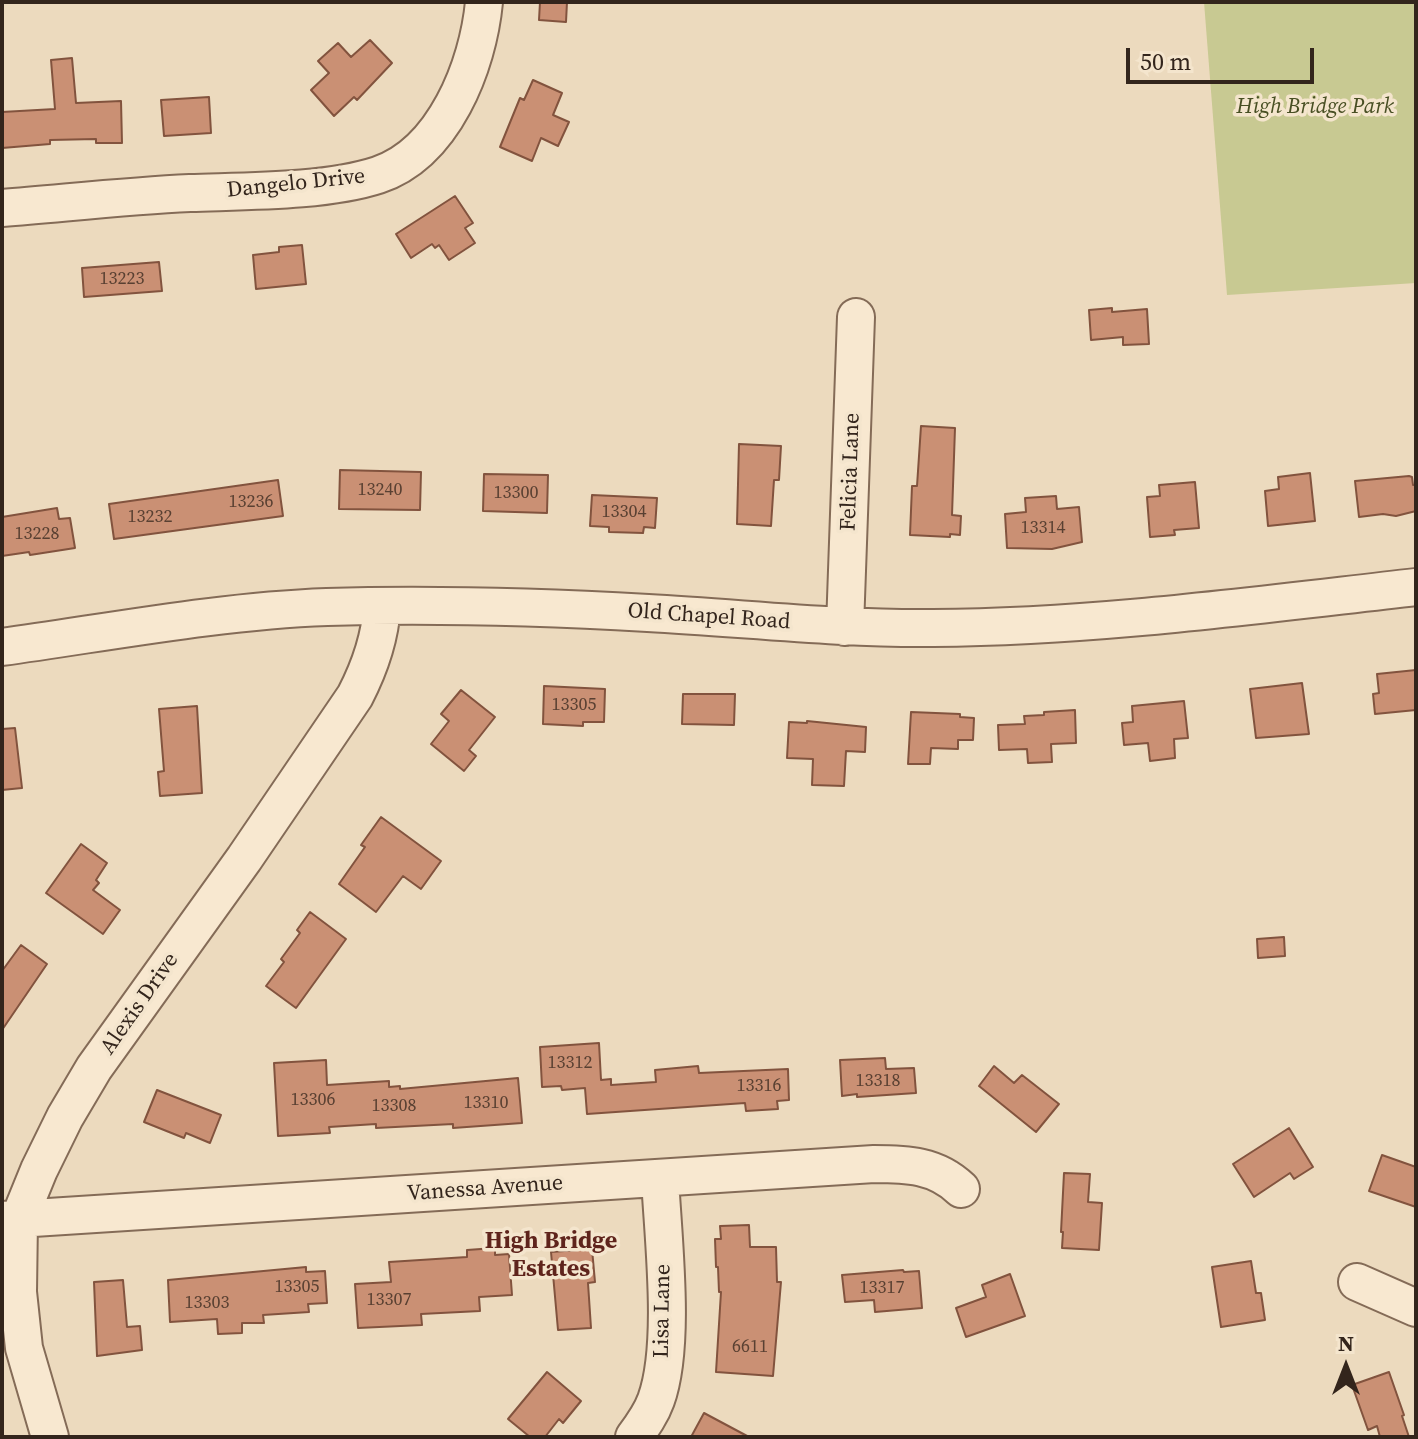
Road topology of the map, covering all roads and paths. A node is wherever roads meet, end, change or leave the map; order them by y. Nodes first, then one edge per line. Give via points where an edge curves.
1 (484, 2) edge
2 (2, 208) edge
3 (856, 317) dead end
4 (1416, 587) edge
5 (382, 606) junction
6 (845, 627) junction
7 (2, 647) edge
8 (660, 1178) junction
9 (961, 1189) dead end
10 (10, 1220) edge
11 (1357, 1282) dead end
12 (1416, 1308) edge
13 (50, 1437) edge
14 (634, 1437) edge

1 - 2 street, Dangelo Drive via 465,78 440,126 410,157 378,175 309,186
3 - 6 street, Felicia Lane
4 - 6 street, Old Chapel Road via 1143,617 938,628
5 - 6 street, Old Chapel Road via 649,613
5 - 7 street, Old Chapel Road via 275,610
5 - 10 street, Alexis Drive via 376,649 355,696 94,1068
8 - 9 street, Vanessa Avenue via 895,1164 941,1173
8 - 10 street, Vanessa Avenue
8 - 14 street, Lisa Lane via 666,1295 663,1363 657,1397
10 - 13 street, Alexis Drive via 24,1348
11 - 12 street

